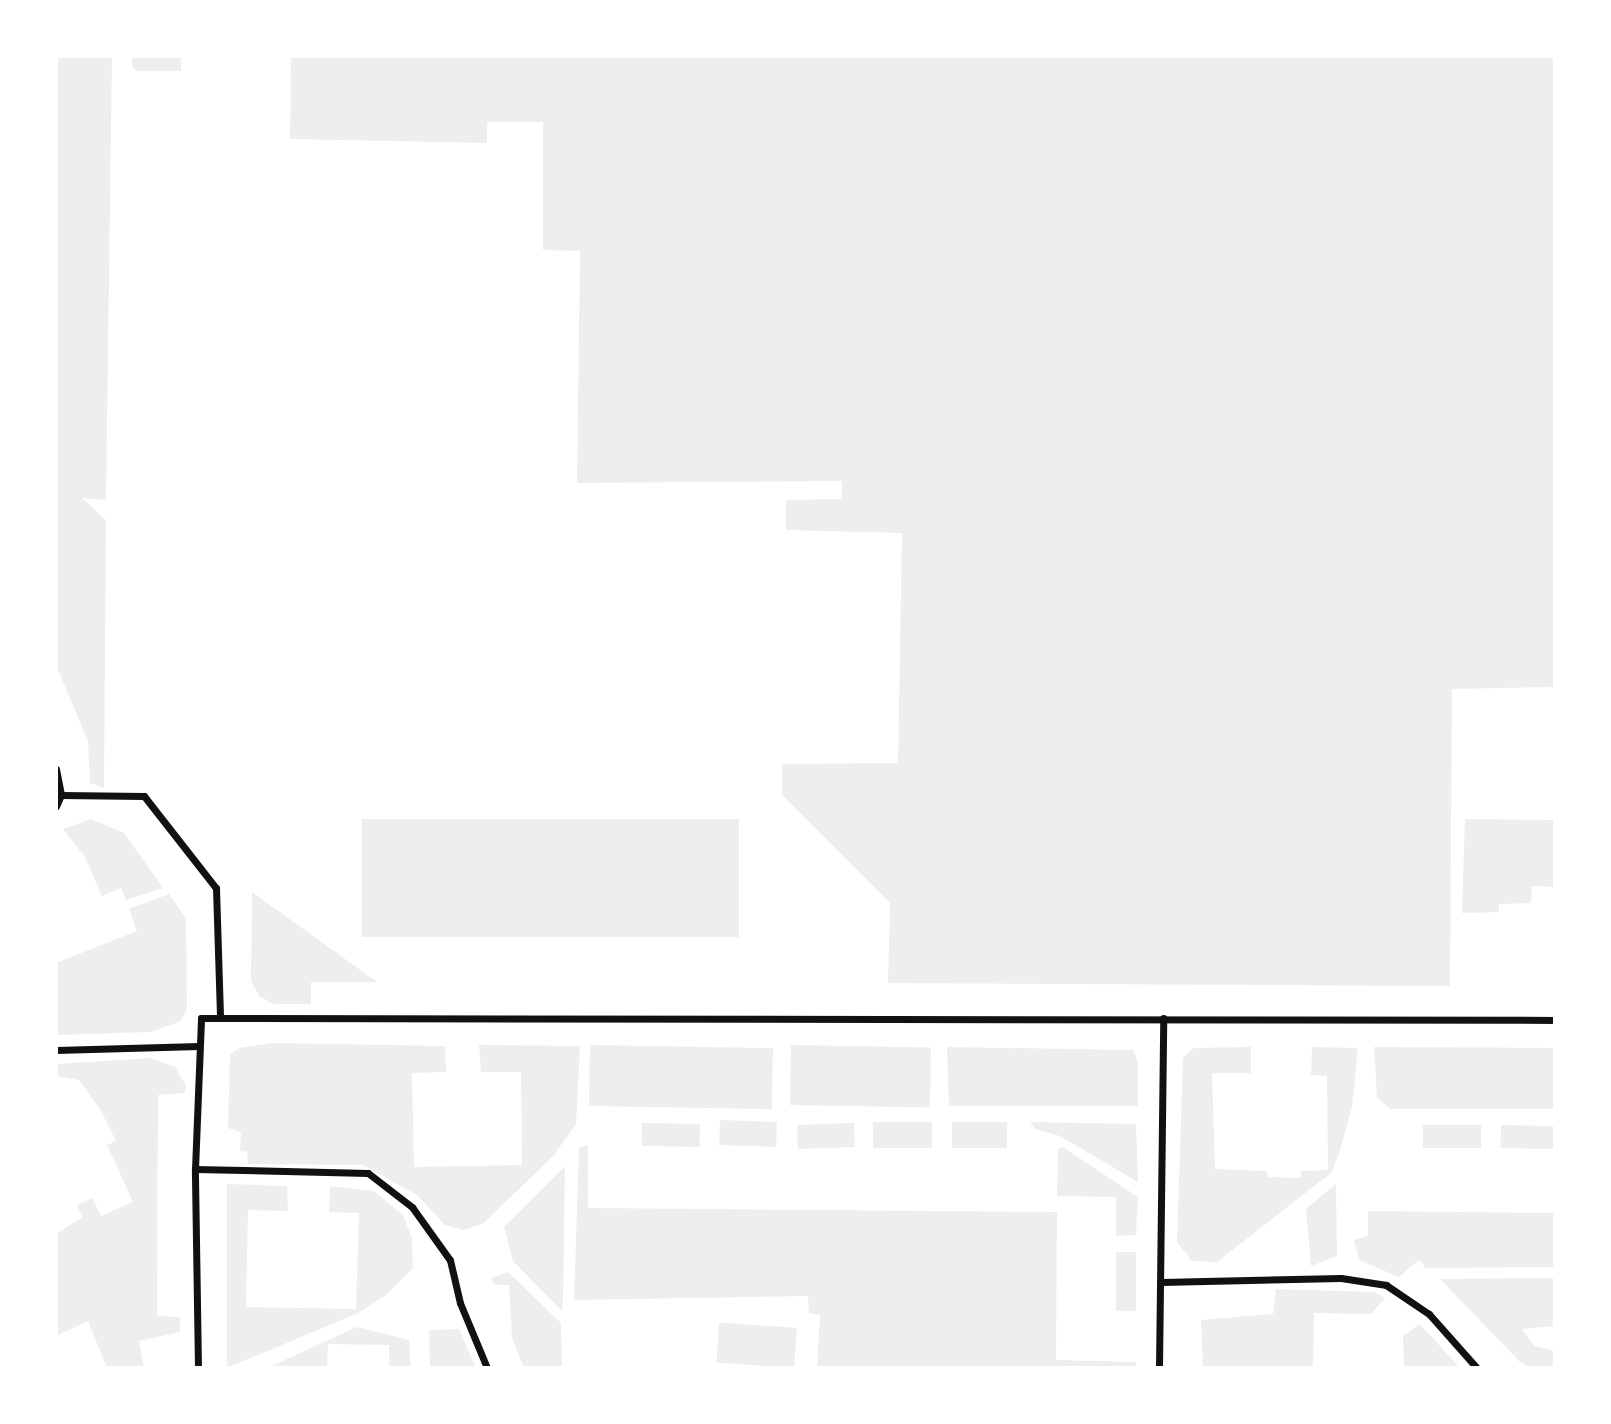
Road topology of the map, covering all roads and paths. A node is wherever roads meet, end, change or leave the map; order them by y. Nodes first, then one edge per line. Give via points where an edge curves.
1 (56, 769) edge
2 (61, 794) junction
3 (56, 806) edge
4 (220, 1018) junction
5 (1163, 1018) junction
6 (1555, 1020) edge
7 (200, 1046) junction
8 (56, 1049) edge
9 (195, 1169) junction
10 (1161, 1282) junction
11 (197, 1368) edge
12 (487, 1368) edge
13 (1159, 1368) edge
14 (1477, 1368) edge

1 - 2 street
2 - 3 street
2 - 4 street via 144,796 216,888
4 - 5 street via 901,1022
4 - 7 street via 201,1018
5 - 6 street
5 - 10 street
7 - 8 street
7 - 9 street
9 - 11 street
9 - 12 street via 368,1173 412,1206 450,1260 460,1303
10 - 13 street
10 - 14 street via 1341,1278 1387,1285 1429,1314

